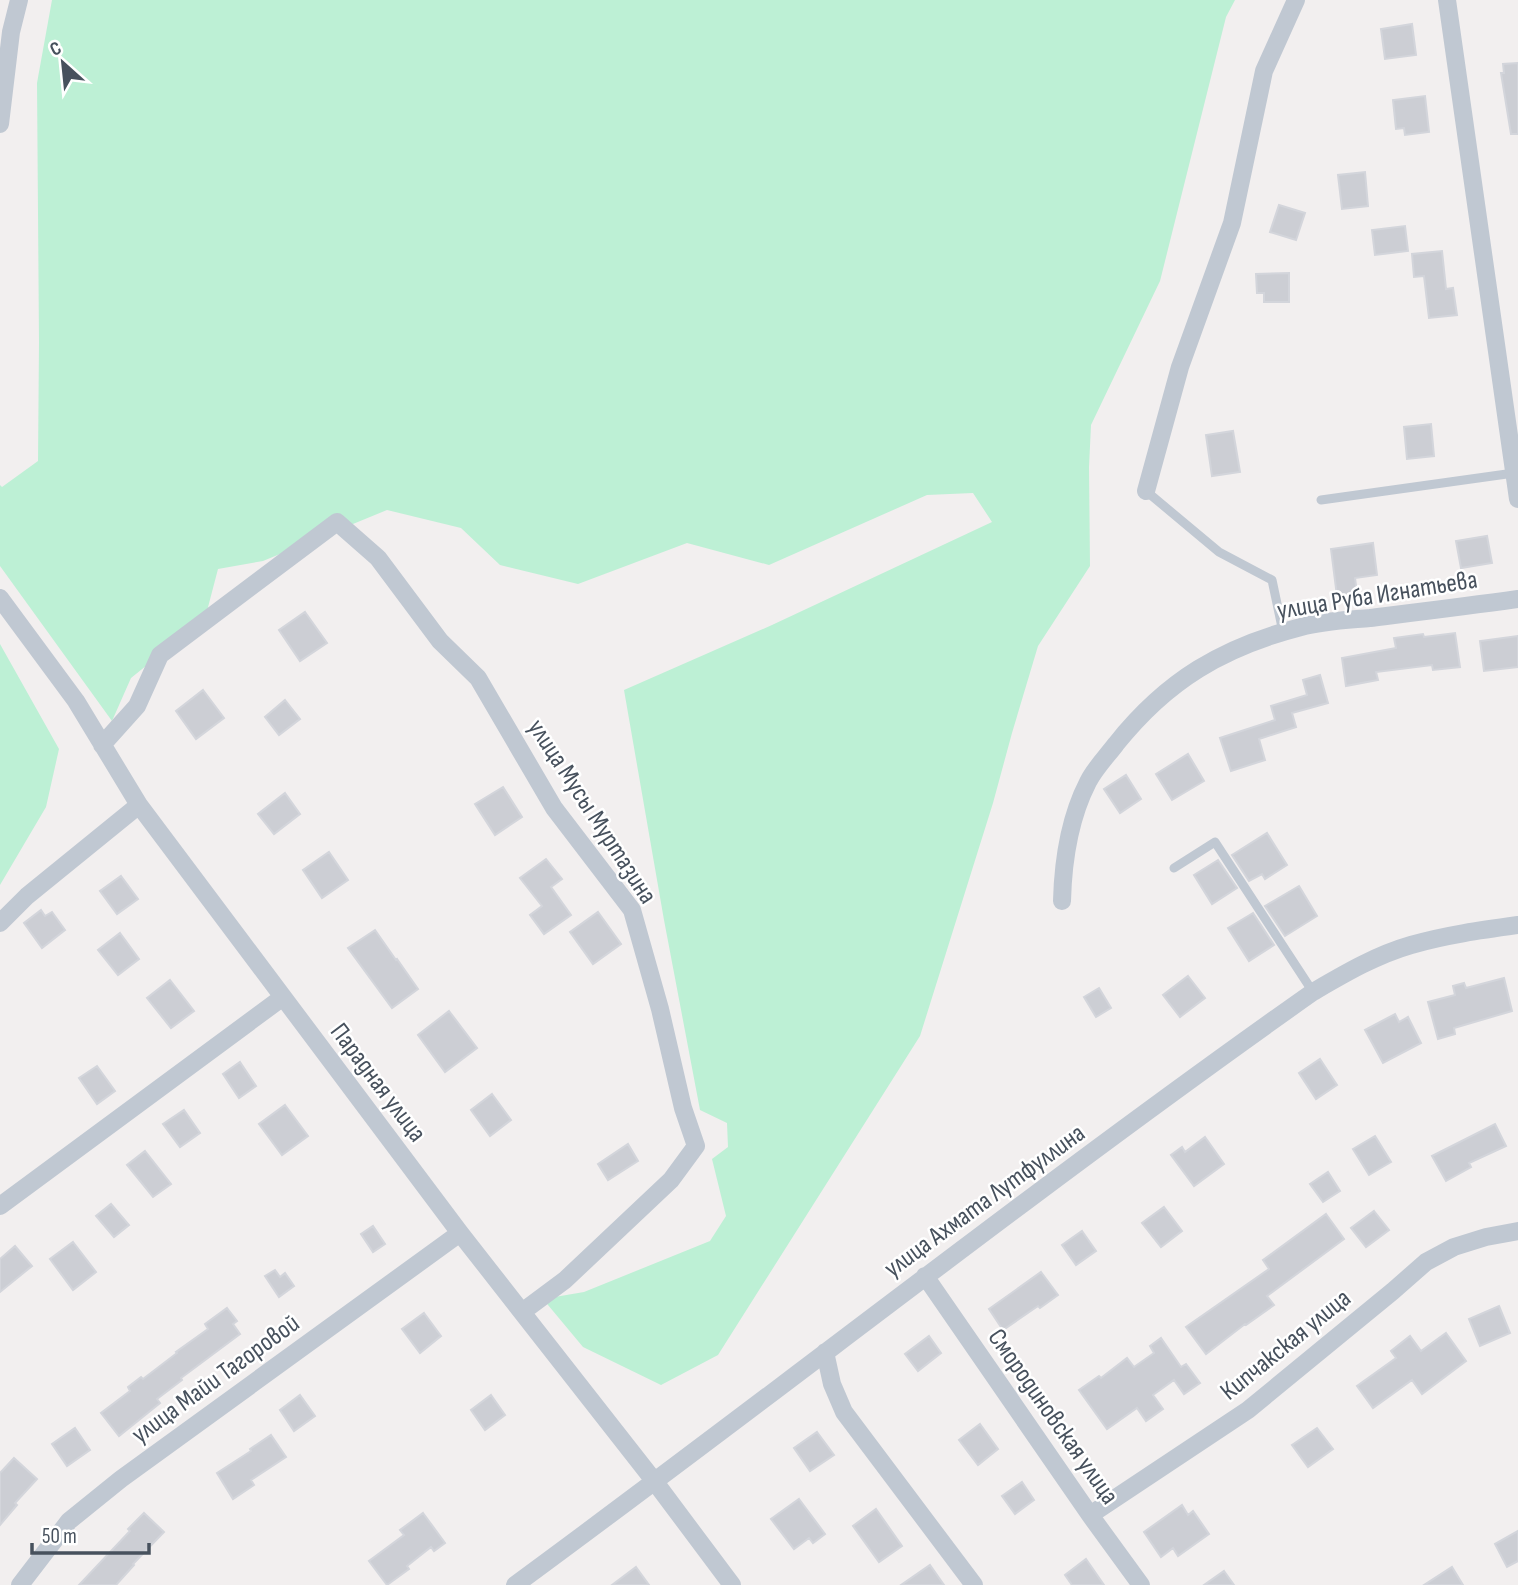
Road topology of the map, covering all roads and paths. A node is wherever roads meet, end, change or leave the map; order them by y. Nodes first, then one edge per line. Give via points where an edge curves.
1 (1296, 0) edge
2 (1447, 0) edge
3 (12, 1) edge
4 (0, 124) edge
5 (1514, 474) junction
6 (1146, 491) joint
7 (1518, 499) edge
8 (1321, 500) dead end
9 (0, 598) edge
10 (1518, 599) edge
11 (1283, 632) junction
12 (102, 745) junction
13 (139, 805) junction
14 (1174, 868) dead end
15 (1062, 901) dead end
16 (0, 923) edge
17 (1518, 925) edge
18 (1313, 992) junction
19 (283, 997) junction
20 (0, 1206) edge
21 (1518, 1231) edge
22 (460, 1233) junction
23 (925, 1276) junction
24 (522, 1312) junction
25 (825, 1352) junction
26 (655, 1482) junction
27 (1090, 1515) junction
28 (20, 1585) edge
29 (515, 1585) edge
30 (732, 1585) edge
31 (974, 1585) edge
32 (1141, 1585) edge

1 - 6 street via 1264,71 1231,223 1180,367
2 - 5 street
3 - 4 street
5 - 7 street
5 - 8 lane
6 - 11 lane via 1219,552 1272,580
9 - 12 street, Парадная улица
10 - 11 street, улица Руба Игнатьева
11 - 15 street, улица Руба Игнатьева via 1229,651 1199,668 1171,687 1128,729 1089,780 1077,807 1063,872
12 - 13 street, Парадная улица
12 - 24 street, улица Мусы Муртазина via 137,706 160,655 337,522 378,558 440,642 478,678 554,808 632,910 696,1146 671,1180 565,1280
13 - 16 street
13 - 19 street, Парадная улица
14 - 18 lane via 1215,842
17 - 18 street, улица Ахмата Лутфуллина via 1408,946
18 - 23 street, улица Ахмата Лутфуллина
19 - 20 street
19 - 22 street, Парадная улица
21 - 27 street, Кипчакская улица via 1454,1247 1426,1262 1248,1410
22 - 24 street, Парадная улица
22 - 28 street, улица Майи Тагоровой via 121,1479 69,1521
23 - 25 street, улица Ахмата Лутфуллина
23 - 27 street, Смородиновская улица
24 - 26 street, Парадная улица
25 - 26 street, улица Ахмата Лутфуллина
25 - 31 street via 844,1412
26 - 29 street, улица Ахмата Лутфуллина
26 - 30 street, Парадная улица
27 - 32 street, Смородиновская улица

